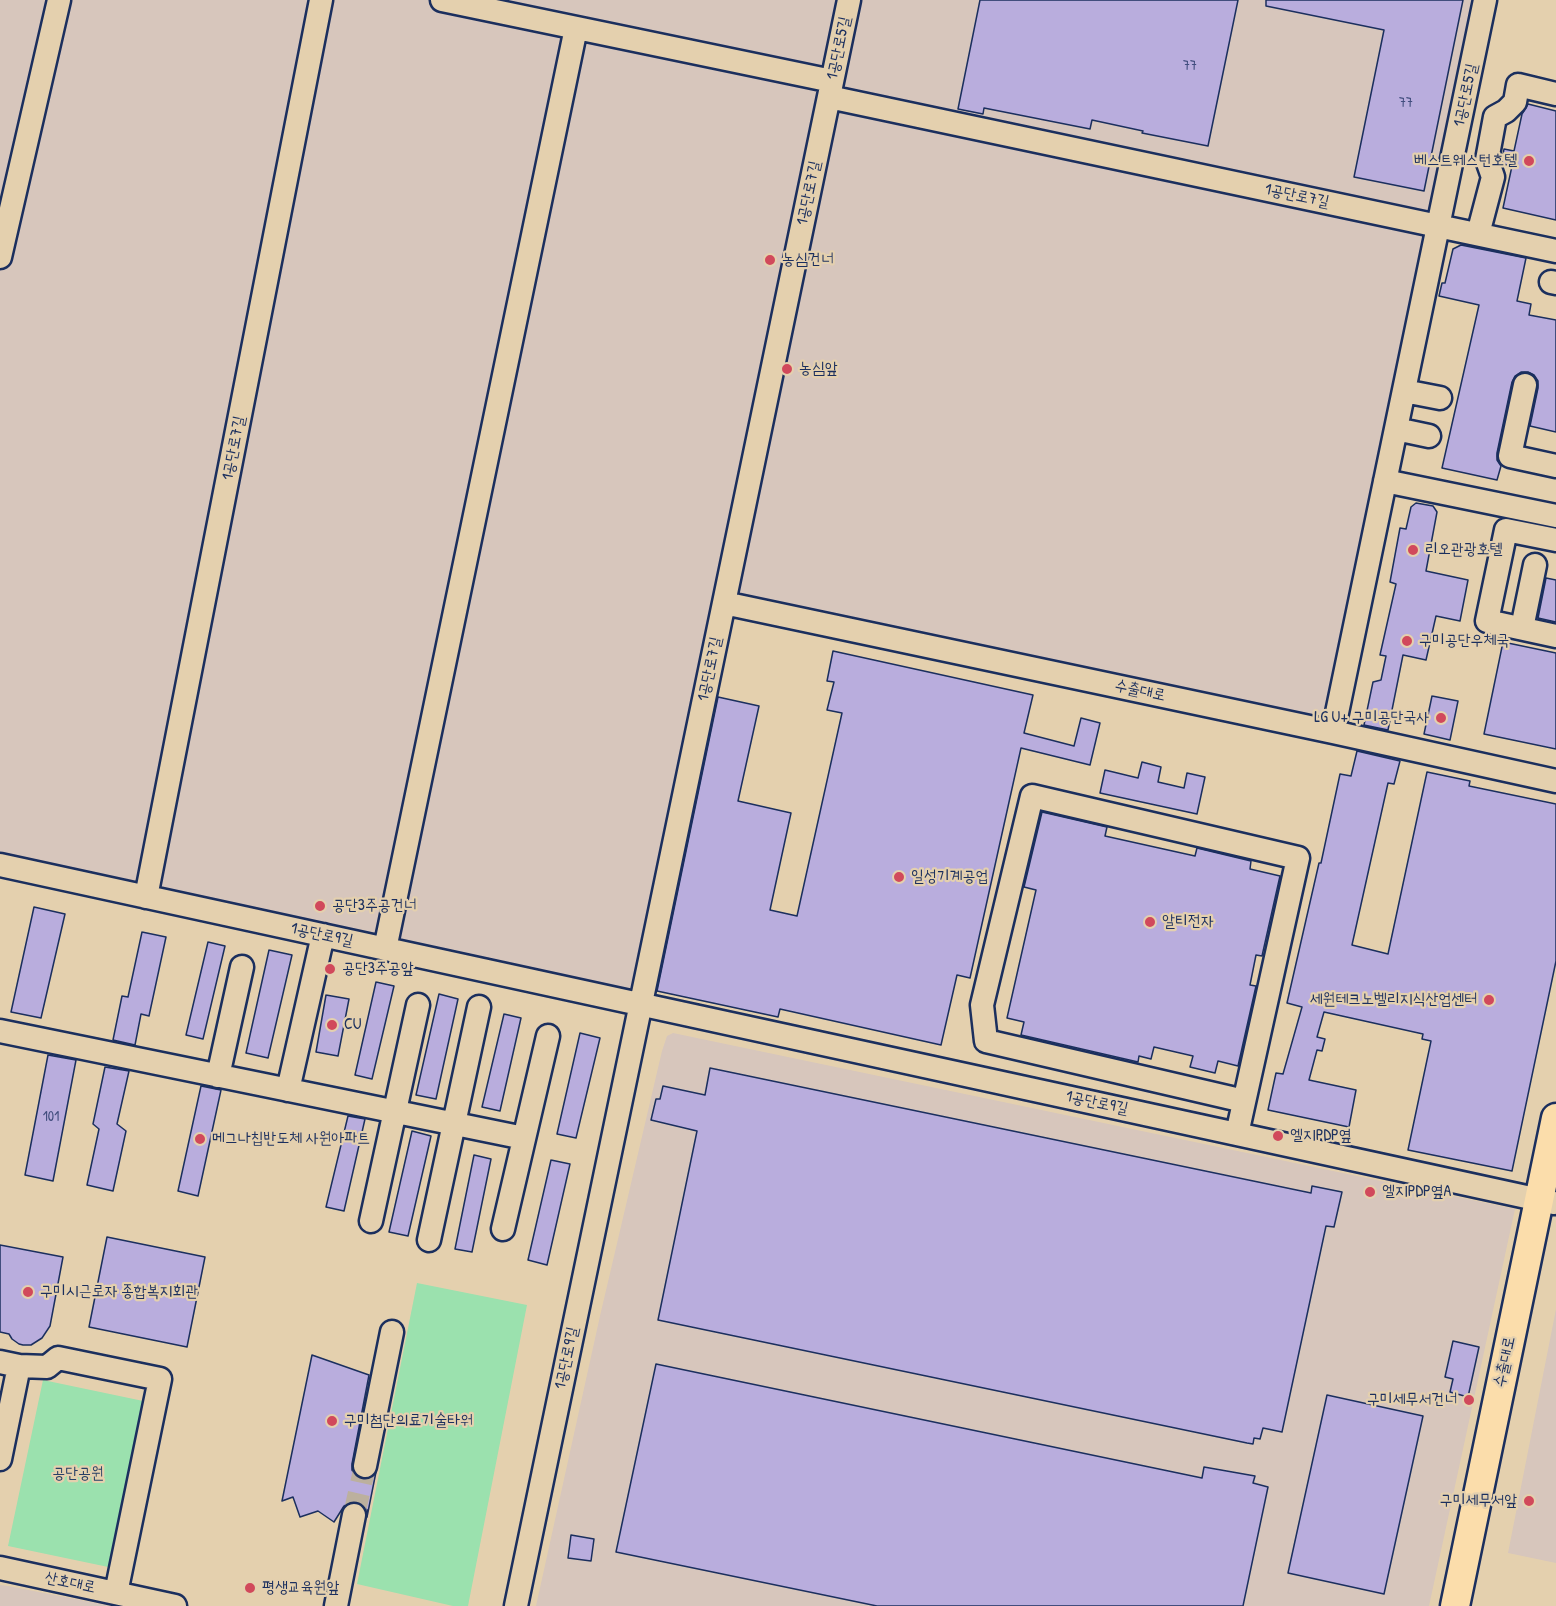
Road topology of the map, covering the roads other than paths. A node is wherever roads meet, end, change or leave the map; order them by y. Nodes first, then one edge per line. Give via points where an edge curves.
1 (59, 0) edge
2 (321, 0) edge
3 (442, 0) edge
4 (849, 0) edge
5 (1485, 0) edge
6 (576, 28) junction
7 (831, 89) junction
8 (1556, 93) edge
9 (1438, 226) junction
10 (1478, 234) junction
11 (1556, 251) edge
12 (0, 257) edge
13 (1525, 385) dead end
14 (1404, 391) junction
15 (1440, 398) dead end
16 (1396, 429) junction
17 (1430, 436) dead end
18 (1556, 466) edge
19 (1385, 481) junction
20 (1556, 516) edge
21 (1556, 540) edge
22 (1535, 565) dead end
23 (724, 603) junction
24 (1522, 628) junction
25 (1556, 636) edge
26 (1333, 732) junction
27 (1556, 781) edge
28 (1, 871) edge
29 (146, 897) junction
30 (323, 935) junction
31 (385, 949) junction
32 (242, 967) dead end
33 (641, 1004) junction
34 (418, 1005) dead end
35 (479, 1007) dead end
36 (0, 1031) edge
37 (548, 1036) dead end
38 (218, 1076) junction
39 (288, 1090) junction
40 (1244, 1101) junction
41 (395, 1112) junction
42 (1556, 1119) edge
43 (454, 1124) junction
44 (1237, 1134) junction
45 (524, 1138) junction
46 (1550, 1198) edge
47 (371, 1221) dead end
48 (503, 1230) dead end
49 (429, 1240) dead end
50 (392, 1332) dead end
51 (10, 1364) edge
52 (0, 1459) edge
53 (365, 1466) tunnel mouth
54 (354, 1515) tunnel mouth
55 (0, 1568) edge
56 (117, 1593) junction
57 (175, 1606) edge
58 (336, 1606) edge
59 (516, 1606) edge
60 (1455, 1606) edge
61 (1471, 1606) edge

1 - 12 street
2 - 29 street, 1공단로7길
3 - 6 street, 1공단로7길
4 - 7 street, 1공단로5길
5 - 9 street, 1공단로5길
6 - 7 street, 1공단로7길
6 - 31 street
7 - 9 street, 1공단로7길
7 - 23 street, 1공단로7길
8 - 10 street via 1518,85 1515,102 1496,117 1487,160 1493,177
9 - 10 street, 1공단로7길
9 - 14 street
10 - 11 street, 1공단로7길
13 - 18 street via 1510,456
14 - 15 street
14 - 16 street
16 - 17 street
16 - 19 street
19 - 20 street
19 - 26 street
21 - 24 street via 1506,530 1487,621
22 - 24 street
23 - 26 street, 수출대로
23 - 33 street, 1공단로7길
24 - 25 street
26 - 27 street, 수출대로
28 - 29 street, 1공단로9길
29 - 30 street, 1공단로9길
30 - 31 street, 1공단로9길
30 - 39 street
31 - 33 street, 1공단로9길
32 - 38 street
33 - 44 street, 1공단로9길
33 - 59 street, 1공단로9길
34 - 41 street
35 - 43 street
36 - 38 street
37 - 45 street
38 - 39 street
39 - 41 street
40 - 40 street via 1298,858 1032,796 982,1005 986,1041
40 - 44 street
41 - 43 street
41 - 47 street
42 - 46 main road, 수출대로
43 - 45 street
43 - 49 street
44 - 46 street, 1공단로9길
45 - 48 street
46 - 60 main road, 수출대로
46 - 61 main road, 수출대로
50 - 53 street
51 - 52 street
51 - 56 street via 47,1366 58,1358 160,1378
54 - 58 street
55 - 56 street, 산호대로
56 - 57 street, 산호대로

